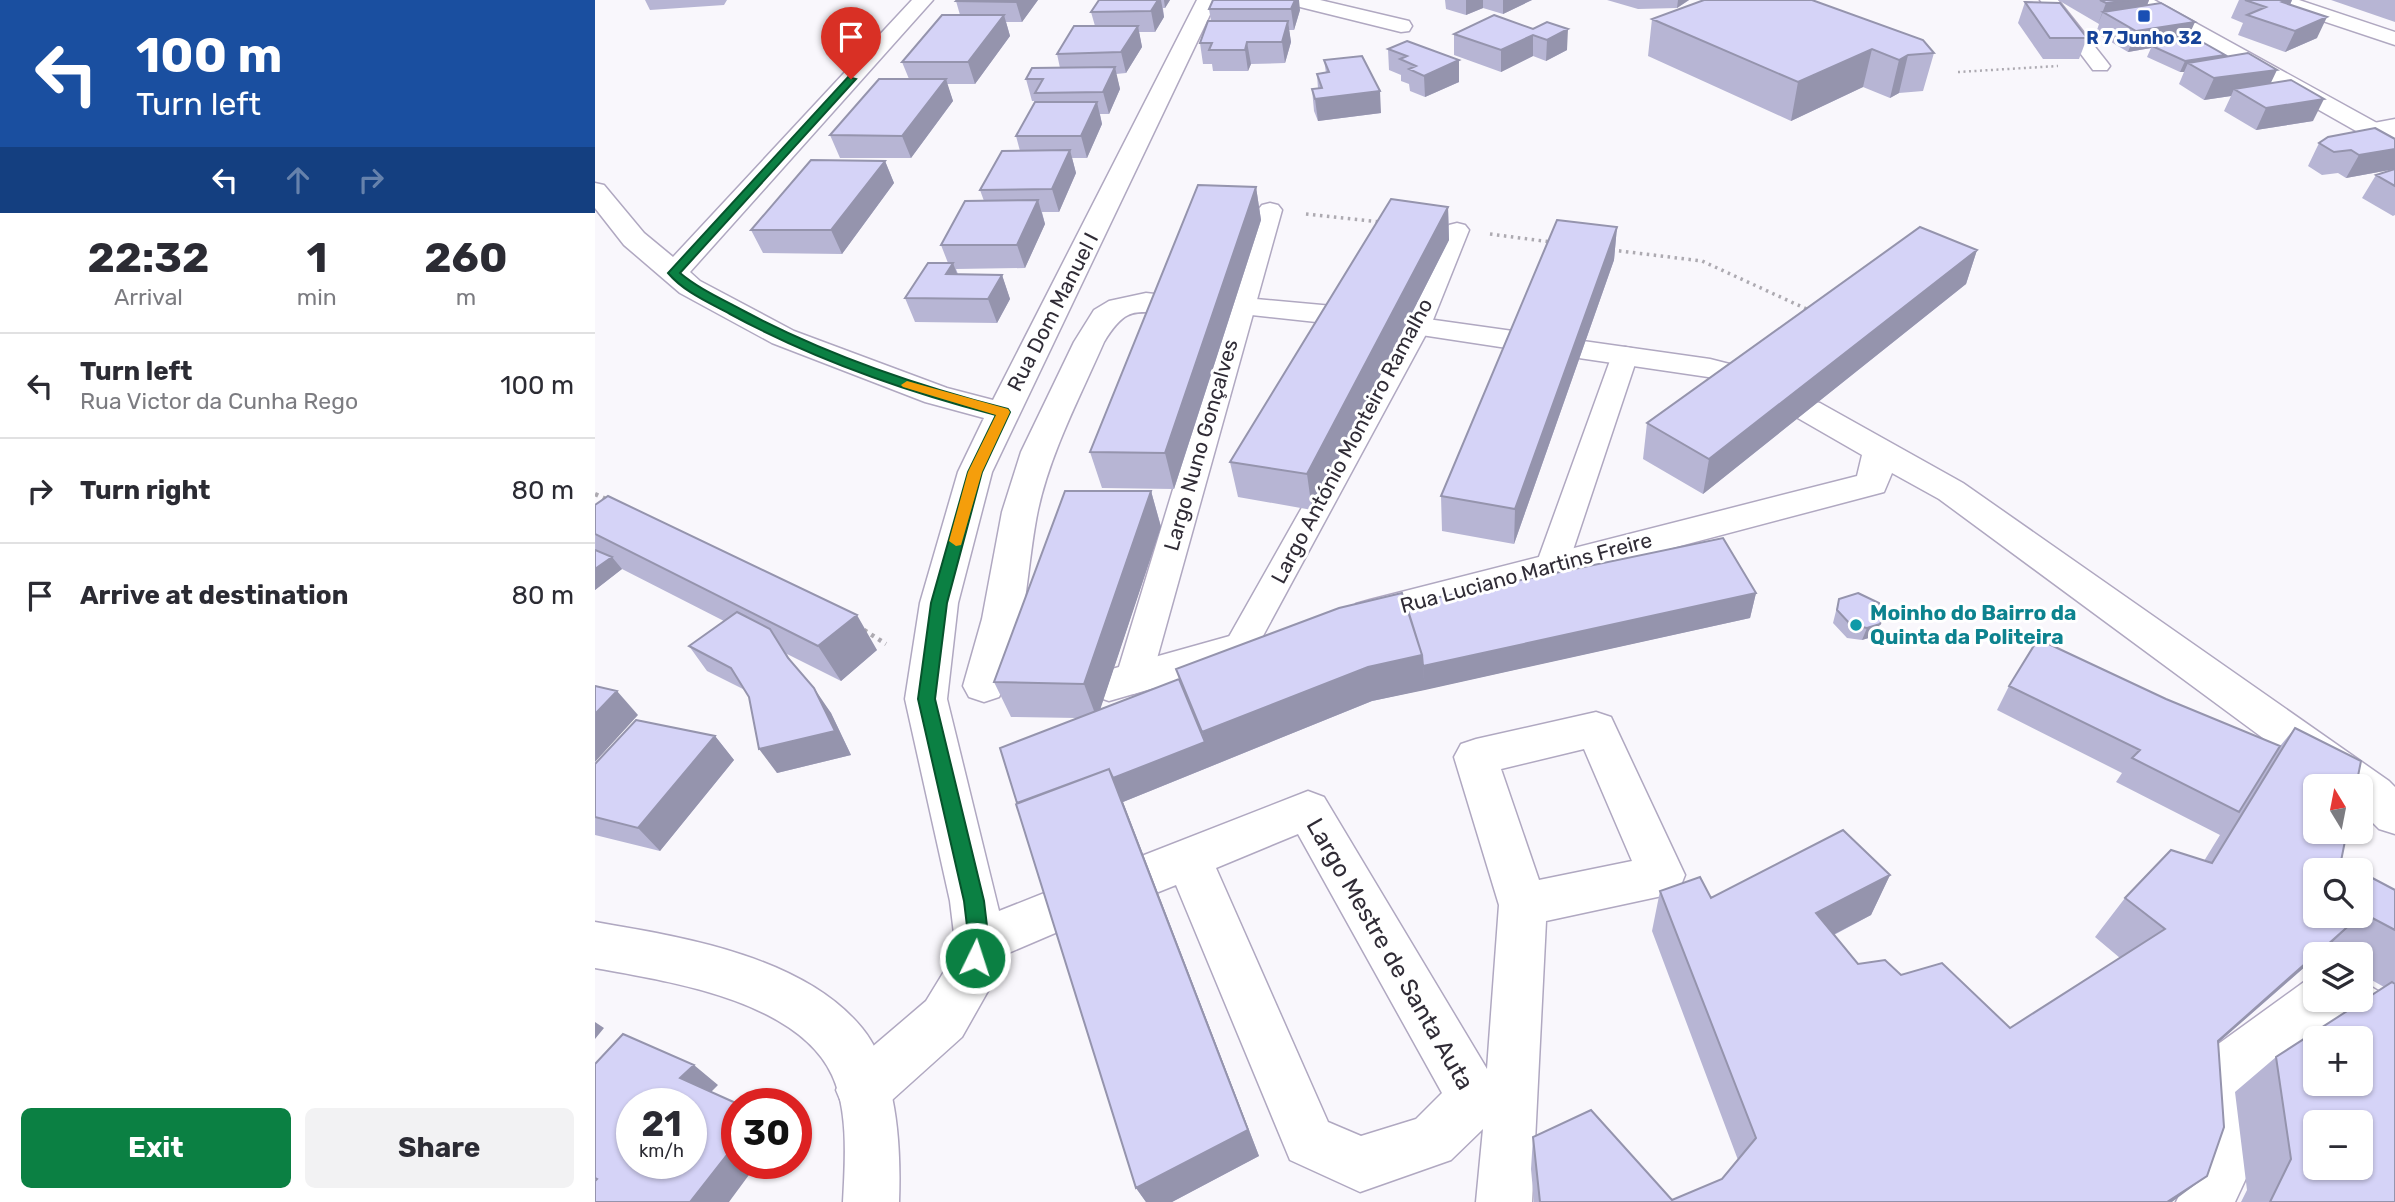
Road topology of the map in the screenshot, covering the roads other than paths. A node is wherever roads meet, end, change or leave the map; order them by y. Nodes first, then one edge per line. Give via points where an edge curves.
1 (923, 0) edge
2 (1207, 0) edge
3 (1295, 0) edge
4 (2049, 0) edge
5 (2279, 0) edge
6 (2148, 2) edge
7 (1401, 26) dead end
8 (2395, 39) edge
9 (2100, 66) road end
10 (2383, 128) edge
11 (2395, 143) edge
12 (595, 191) edge
13 (1270, 210) road end
14 (1457, 230) road end
15 (674, 273) junction
16 (1172, 303) edge
17 (1238, 306) junction
18 (1811, 311) edge
19 (1344, 316) edge
20 (1412, 325) junction
21 (1520, 341) edge
22 (1583, 350) edge
23 (1625, 355) junction
24 (1747, 378) joint
25 (1808, 410) edge
26 (1003, 412) junction
27 (1879, 453) junction
28 (1552, 565) junction
29 (1331, 624) edge
30 (1279, 638) edge
31 (1240, 649) junction
32 (928, 679) junction
33 (1121, 682) joint
34 (2384, 804) edge
35 (1523, 905) dead end
36 (1057, 910) edge
37 (979, 943) junction
38 (595, 944) edge
39 (2305, 1012) edge
40 (2367, 1012) edge
41 (2395, 1029) edge
42 (863, 1090) junction
43 (1493, 1100) junction
44 (871, 1202) edge
45 (1504, 1202) edge
46 (2204, 1202) edge

1 - 15 street
2 - 26 street, Rua Dom Manuel I
3 - 7 street
4 - 9 street
5 - 8 street
6 - 10 street
10 - 11 street
12 - 15 street via 634,239
13 - 17 street, Largo Nuno Gonçalves
14 - 20 street, Largo António Monteiro Ramalho
15 - 26 street via 690,288 783,337 936,395
16 - 32 street via 1119,307 1105,316 1038,452 1020,512 1002,619 1003,686
17 - 19 street
17 - 33 street, Largo Nuno Gonçalves
18 - 24 street
20 - 21 street
20 - 31 street, Largo António Monteiro Ramalho
22 - 23 street
23 - 24 street
23 - 28 street
25 - 27 street
26 - 32 street, Rua Dom Manuel I via 975,472 939,603
27 - 28 street, Rua Luciano Martins Freire via 1872,484
27 - 34 street via 1951,491
28 - 29 street, Rua Luciano Martins Freire
30 - 31 street
31 - 33 street
32 - 37 street, Rua Dom Manuel I
35 - 43 street
36 - 37 street
37 - 42 street, Rua Dom Manuel I via 970,974 944,1019
38 - 42 street via 748,979 807,1011 845,1048
39 - 46 street via 2211,1082 2220,1174
40 - 41 street
42 - 44 street via 874,1158
43 - 43 street, Largo Mestre de Santa Auta via 1308,810 1169,865 1309,1141 1360,1164 1432,1141
43 - 45 street

